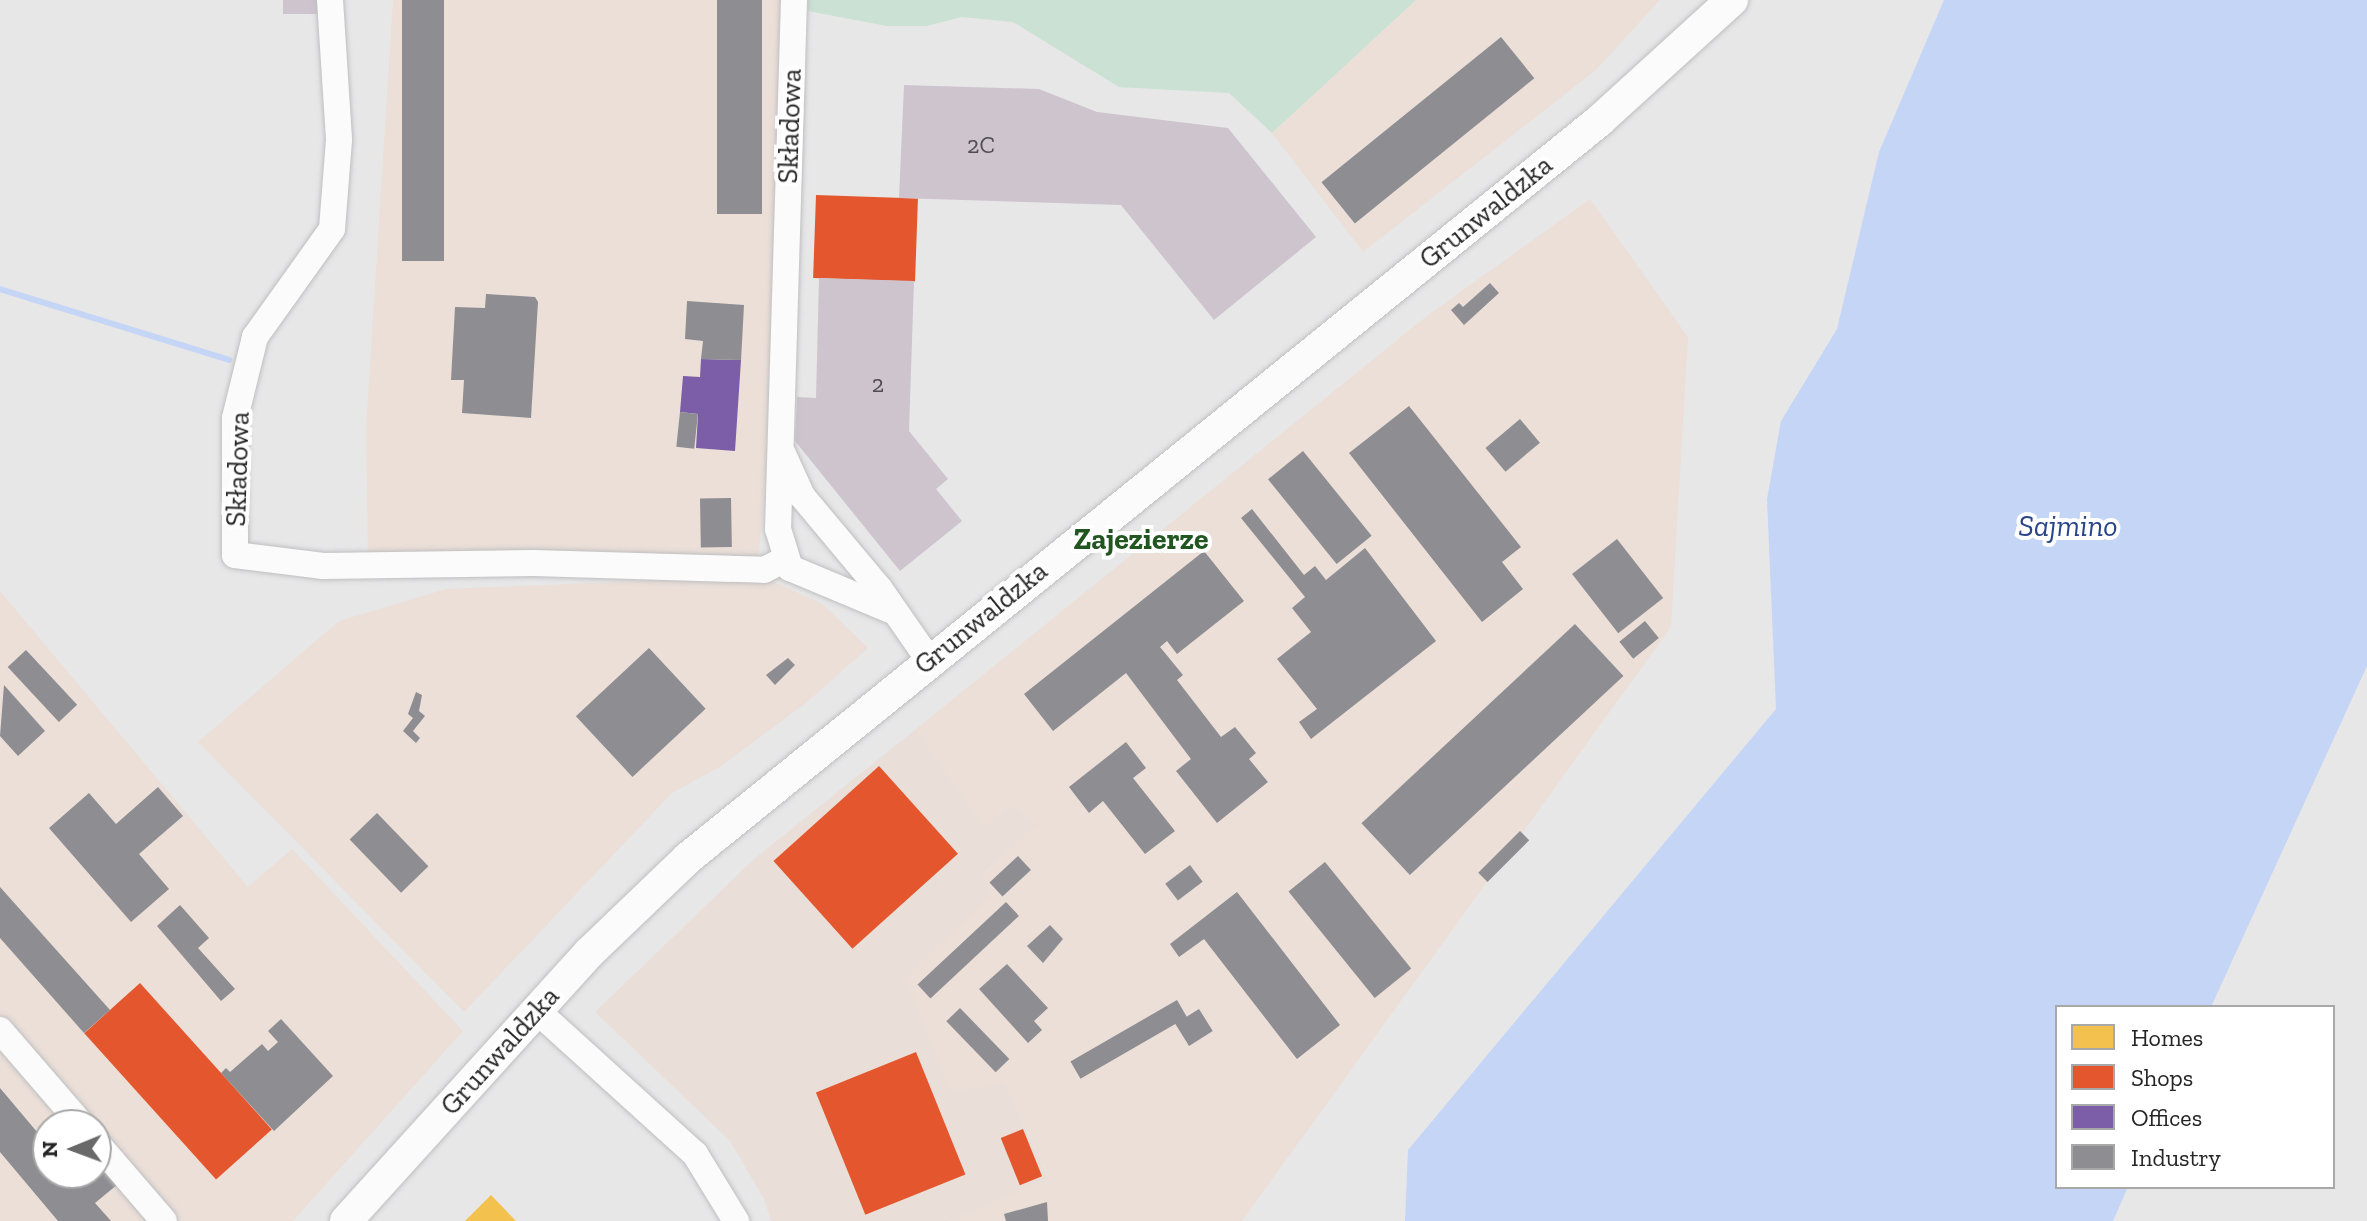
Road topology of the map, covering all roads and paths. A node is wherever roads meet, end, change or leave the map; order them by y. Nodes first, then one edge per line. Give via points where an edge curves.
1 (330, 0) edge
2 (794, 0) edge
3 (1732, 0) edge
4 (779, 443) junction
5 (823, 523) junction
6 (843, 546) junction
7 (783, 555) junction
8 (817, 581) junction
9 (890, 610) junction
10 (929, 660) junction
11 (536, 1010) junction
12 (0, 1030) edge
13 (68, 1109) edge
14 (112, 1161) edge
15 (164, 1221) edge
16 (346, 1221) edge
17 (736, 1221) edge

1 - 7 street, Składowa via 339,140 332,229 255,337 235,418 235,555 323,566 534,563 764,570
2 - 4 street, Składowa
3 - 10 main road, Grunwaldzka via 1599,121
4 - 5 street, Składowa via 795,483
4 - 7 street, Składowa
5 - 6 street, Składowa
5 - 7 street, Składowa via 799,527
6 - 8 street via 835,567
6 - 9 street, Składowa
7 - 8 street via 790,568
8 - 9 street
9 - 10 street, Składowa
10 - 11 main road, Grunwaldzka via 669,875
11 - 16 main road, Grunwaldzka
11 - 17 street via 695,1154
12 - 13 street
14 - 15 street

